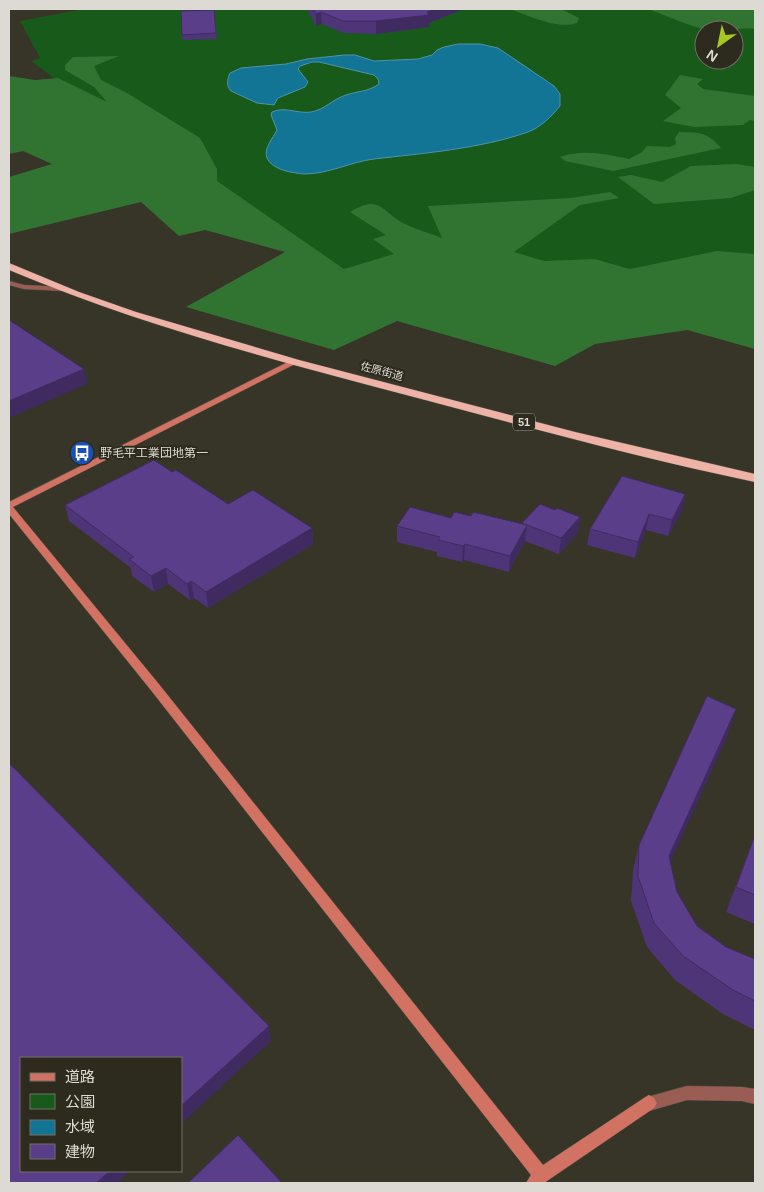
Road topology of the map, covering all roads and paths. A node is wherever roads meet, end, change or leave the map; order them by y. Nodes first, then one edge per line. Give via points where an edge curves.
1 (9, 266) edge
2 (9, 283) edge
3 (64, 289) junction
4 (294, 362) junction
5 (755, 478) edge
6 (9, 506) edge
7 (755, 1097) edge
8 (537, 1179) edge

1 - 3 highway, 佐原街道 / 51
2 - 3 street
3 - 4 highway, 佐原街道 / 51 via 132,314
4 - 5 highway, 佐原街道 / 51 via 573,435
4 - 6 street
6 - 8 street via 160,693
7 - 8 street via 687,1093 650,1102

